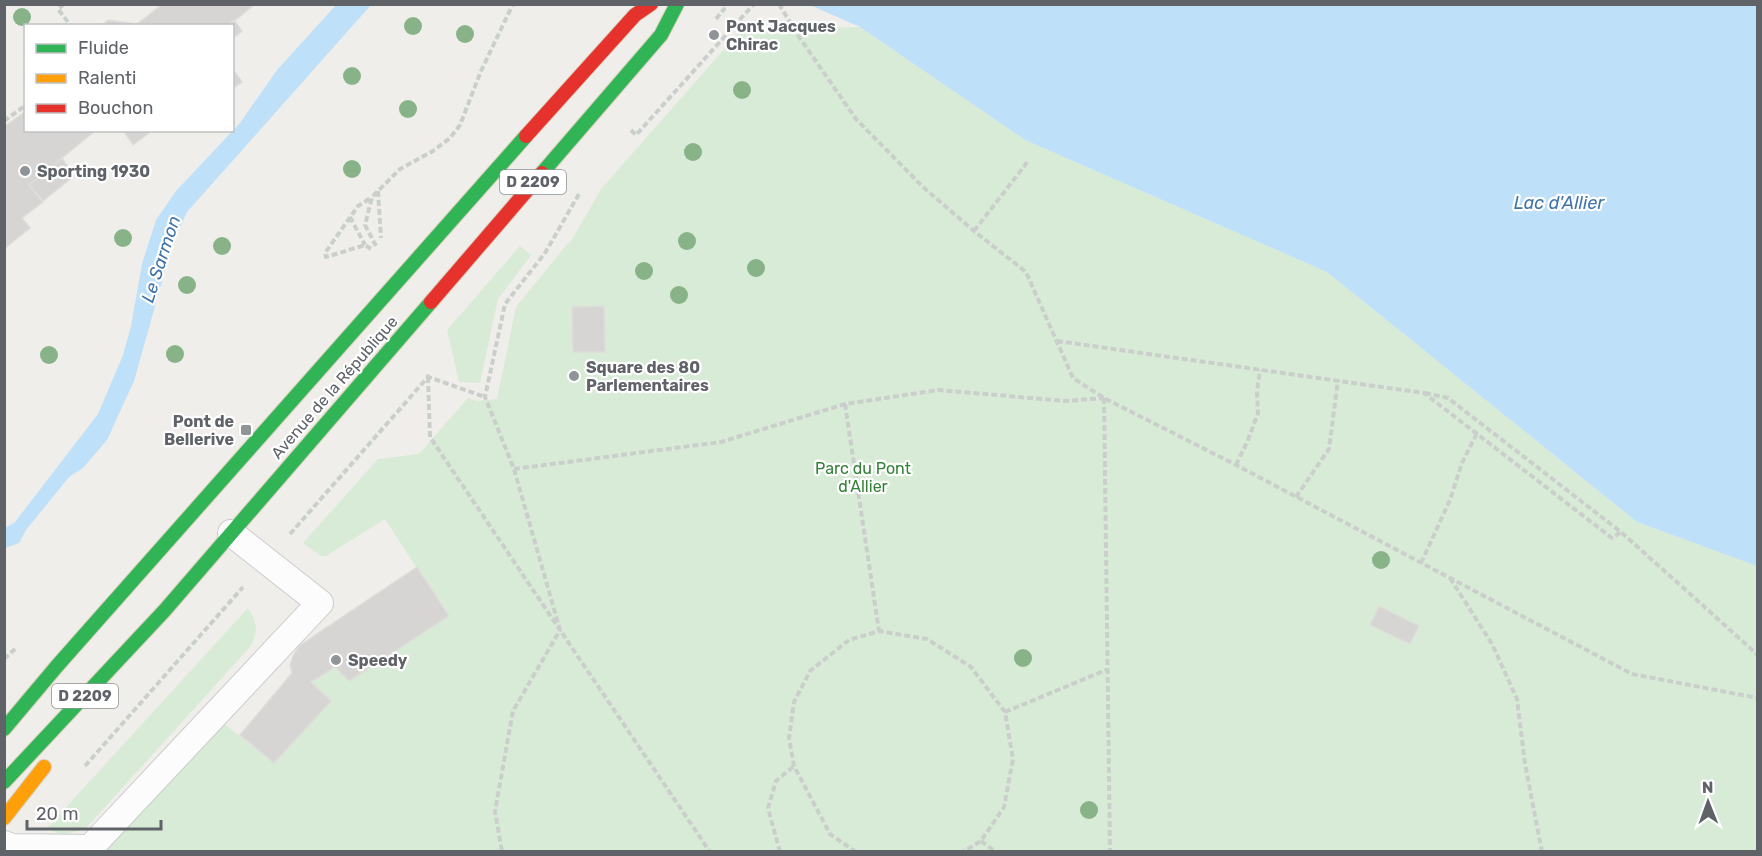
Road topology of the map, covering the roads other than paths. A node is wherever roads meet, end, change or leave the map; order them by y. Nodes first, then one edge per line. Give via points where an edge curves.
1 (651, 4) edge
2 (677, 4) edge
3 (231, 533) junction
4 (165, 610) junction
5 (57, 666) junction
6 (13, 695) dead end
7 (77, 723) dead end
8 (4, 729) edge
9 (56, 752) dead end
10 (4, 782) edge
11 (4, 818) edge
12 (4, 844) edge

1 - 5 main road, Avenue de la République / D 2209 via 635,15 499,165
2 - 3 main road, Avenue de la République / D 2209 via 661,35
3 - 4 main road, Avenue de la République / D 2209
3 - 12 lane via 320,603 90,848
4 - 7 main road
4 - 10 main road, Avenue de la République / D 2209
5 - 6 main road, Avenue de la République / D 2209
5 - 8 main road, Avenue de la République / D 2209
9 - 11 main road

